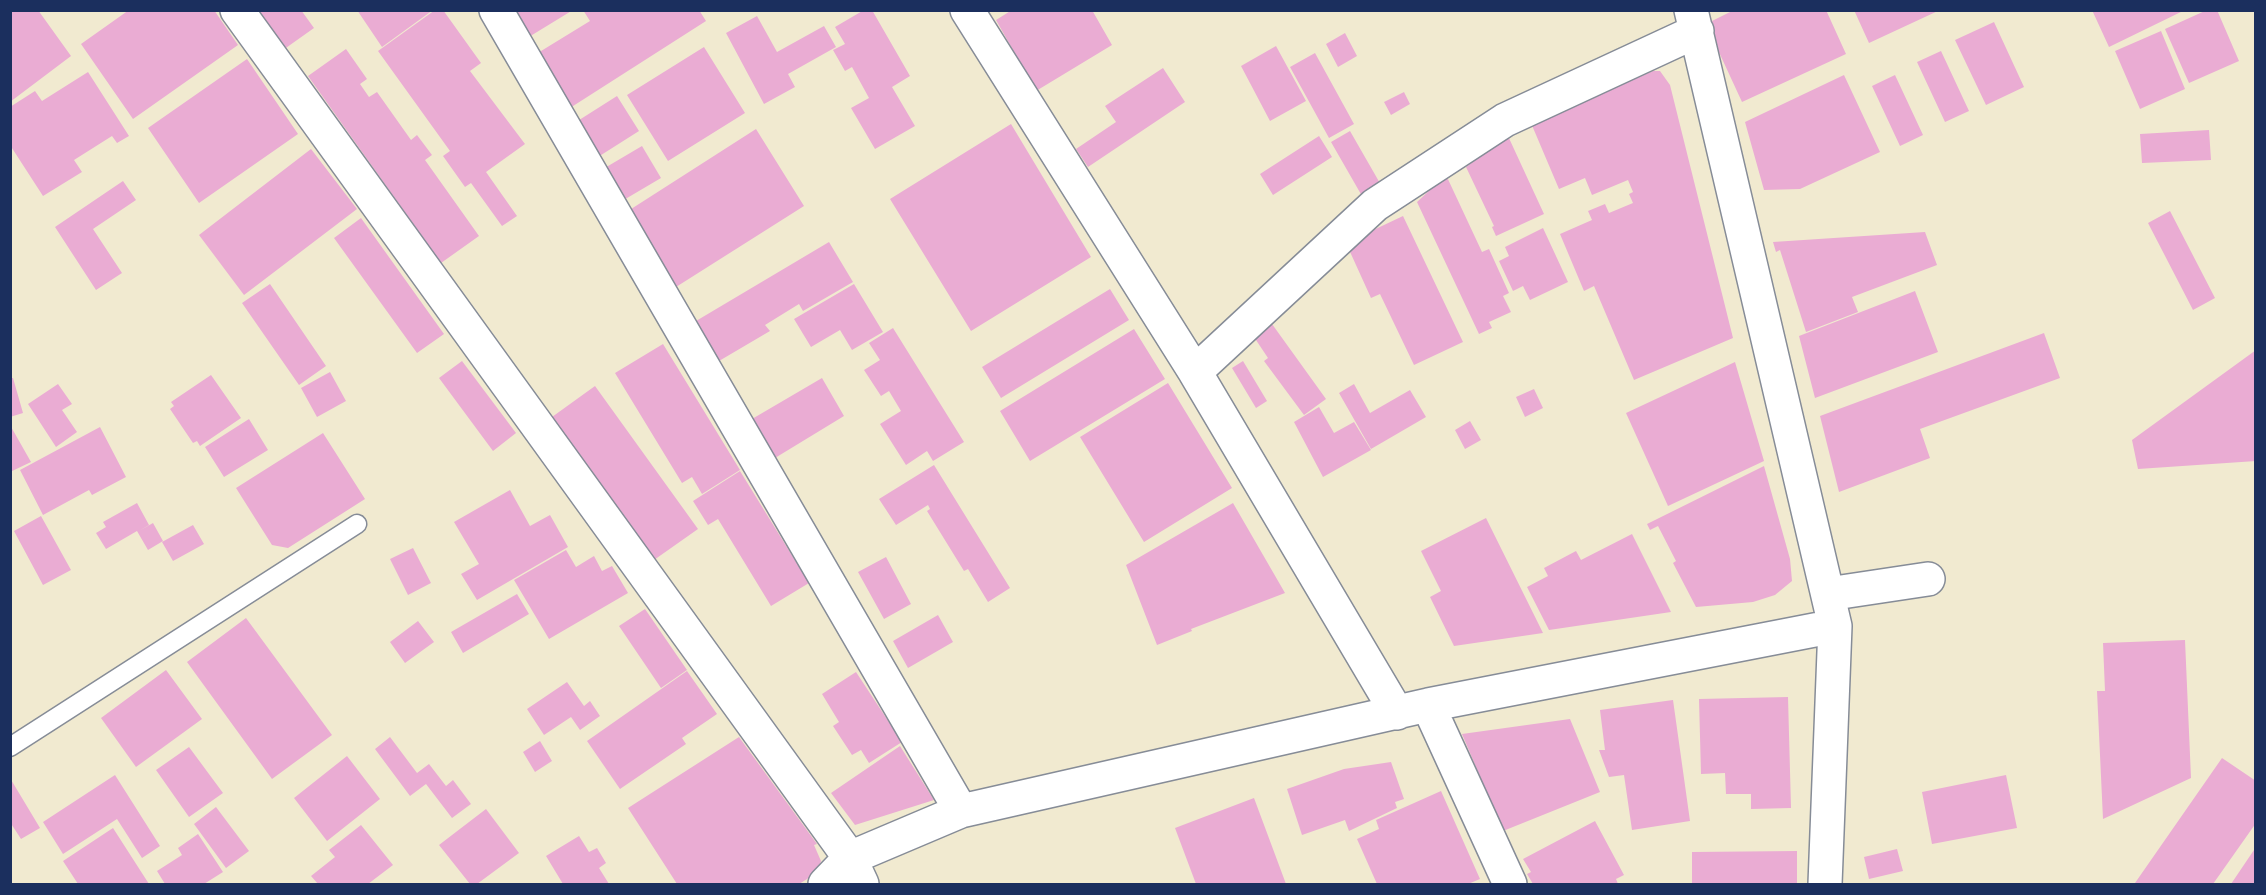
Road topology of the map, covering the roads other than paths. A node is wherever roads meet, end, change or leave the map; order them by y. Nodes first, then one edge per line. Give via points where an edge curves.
1 (237, 10) edge
2 (496, 10) edge
3 (967, 10) edge
4 (1694, 21) edge
5 (1195, 372) junction
6 (357, 524) dead end
7 (1928, 579) dead end
8 (1832, 610) junction
9 (1428, 705) junction
10 (1396, 713) junction
11 (10, 747) edge
12 (961, 811) junction
13 (856, 871) edge
14 (825, 885) edge
15 (1510, 885) edge
16 (1826, 885) edge

1 - 13 street
2 - 12 street
3 - 5 street
4 - 5 street via 1504,120 1375,205
4 - 8 street
5 - 10 street
6 - 11 lane
7 - 8 street
8 - 9 street
8 - 16 street
9 - 10 street
9 - 15 street
10 - 12 street
12 - 13 street
13 - 14 street

